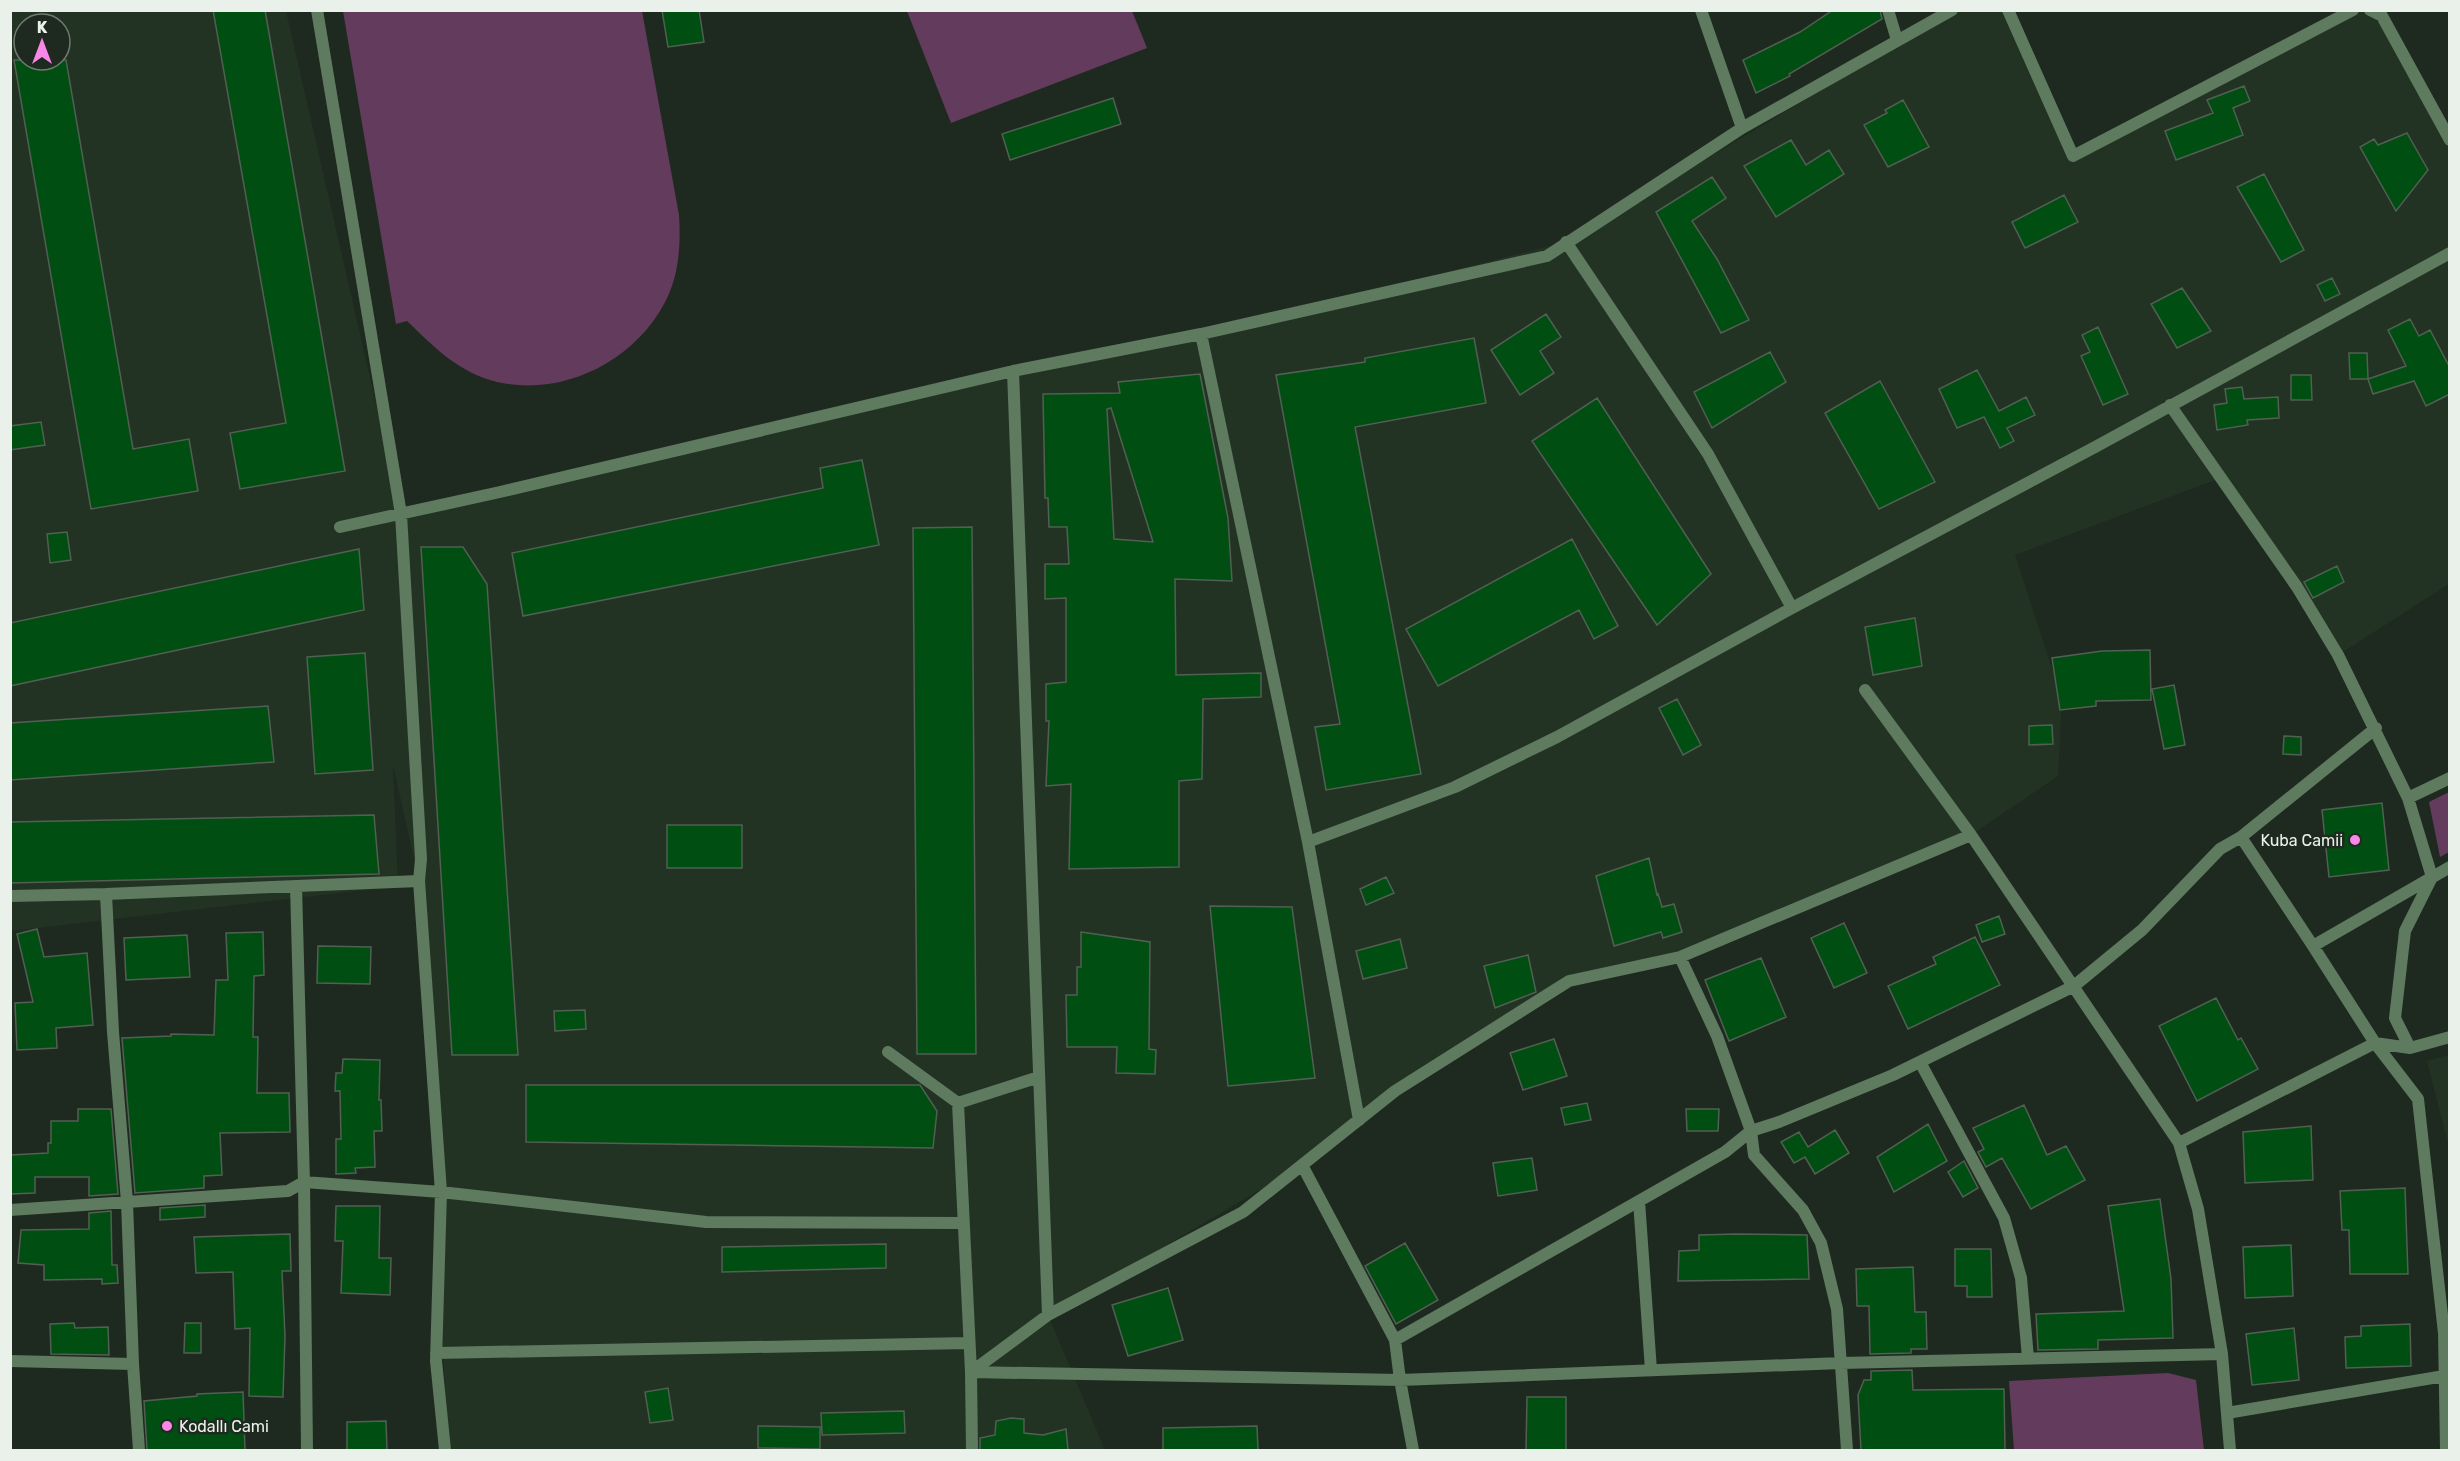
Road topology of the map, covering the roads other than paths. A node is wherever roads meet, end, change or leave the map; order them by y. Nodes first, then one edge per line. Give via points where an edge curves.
1 (317, 10) edge
2 (1701, 10) edge
3 (1888, 10) edge
4 (1952, 10) edge
5 (2008, 10) edge
6 (2353, 10) edge
7 (2370, 10) edge
8 (1897, 40) junction
9 (1742, 128) junction
10 (2450, 140) edge
11 (1566, 242) junction
12 (2450, 253) edge
13 (1201, 334) junction
14 (1013, 371) junction
15 (2170, 405) junction
16 (401, 514) junction
17 (340, 526) dead end
18 (1792, 608) junction
19 (1866, 690) dead end
20 (2376, 728) junction
21 (2450, 778) edge
22 (2408, 798) junction
23 (1971, 836) junction
24 (2241, 837) junction
25 (1308, 842) junction
26 (2450, 867) edge
27 (2432, 877) junction
28 (419, 881) junction
29 (296, 886) junction
30 (106, 894) junction
31 (10, 896) edge
32 (2313, 946) junction
33 (1680, 957) junction
34 (2074, 986) junction
35 (2450, 1036) edge
36 (2375, 1043) junction
37 (2410, 1048) junction
38 (888, 1052) dead end
39 (1920, 1062) junction
40 (1039, 1077) junction
41 (958, 1103) junction
42 (1359, 1120) junction
43 (1751, 1131) junction
44 (2179, 1143) junction
45 (1302, 1165) junction
46 (304, 1182) junction
47 (441, 1192) junction
48 (1639, 1201) junction
49 (127, 1202) junction
50 (10, 1210) edge
51 (963, 1223) junction
52 (1048, 1315) junction
53 (1395, 1340) junction
54 (969, 1342) junction
55 (436, 1353) junction
56 (2222, 1354) junction
57 (2028, 1358) junction
58 (10, 1361) edge
59 (1841, 1363) junction
60 (133, 1364) junction
61 (1651, 1370) junction
62 (971, 1372) junction
63 (2447, 1375) edge
64 (1400, 1380) junction
65 (2227, 1413) junction
66 (139, 1450) edge
67 (307, 1450) edge
68 (445, 1450) edge
69 (972, 1450) edge
70 (1413, 1450) edge
71 (1847, 1450) edge
72 (2230, 1450) edge
73 (2446, 1450) edge

1 - 16 street
2 - 9 street
3 - 8 street
4 - 8 street
5 - 6 street via 2073,156
7 - 10 street via 2382,16
8 - 9 street
9 - 11 street
11 - 13 street via 1547,256
11 - 18 street via 1708,454
12 - 15 street
13 - 14 street
13 - 25 street
14 - 16 street
14 - 40 street
15 - 18 street
15 - 20 street via 2297,587
16 - 17 street
16 - 28 street via 422,859
18 - 25 street via 1557,737 1465,782
19 - 23 street
20 - 22 street
20 - 24 street
21 - 22 street
22 - 27 street
23 - 33 street
23 - 34 street
24 - 32 street
24 - 34 street via 2220,849 2142,930
25 - 42 street
26 - 27 street
27 - 32 street
27 - 37 street via 2405,931 2395,1018
28 - 29 street
28 - 47 street
29 - 30 street
29 - 46 street
30 - 31 street
30 - 49 street
32 - 36 street
33 - 42 street via 1569,981 1395,1091
33 - 43 street via 1716,1036
34 - 39 street
34 - 44 street
35 - 37 street
36 - 37 street
36 - 44 street
36 - 63 street via 2418,1099
38 - 41 street
39 - 43 street
39 - 57 street via 2004,1218 2020,1278
40 - 41 street
40 - 52 street
41 - 51 street
42 - 45 street
43 - 48 street via 1725,1152
43 - 59 street via 1754,1155 1803,1210 1821,1243 1837,1309
44 - 56 street via 2198,1209
45 - 52 street via 1243,1212
45 - 53 street
46 - 47 street
46 - 49 street via 288,1191
46 - 67 street
47 - 51 street via 706,1222
47 - 55 street
48 - 53 street
48 - 61 street
49 - 50 street
49 - 60 street
51 - 54 street
52 - 62 street
53 - 64 street
54 - 55 street
54 - 62 street
55 - 68 street
56 - 57 street
56 - 65 street
57 - 59 street
58 - 60 street
59 - 61 street
59 - 71 street
60 - 66 street
61 - 64 street
62 - 64 street
62 - 69 street
63 - 65 street
63 - 73 street
64 - 70 street
65 - 72 street

